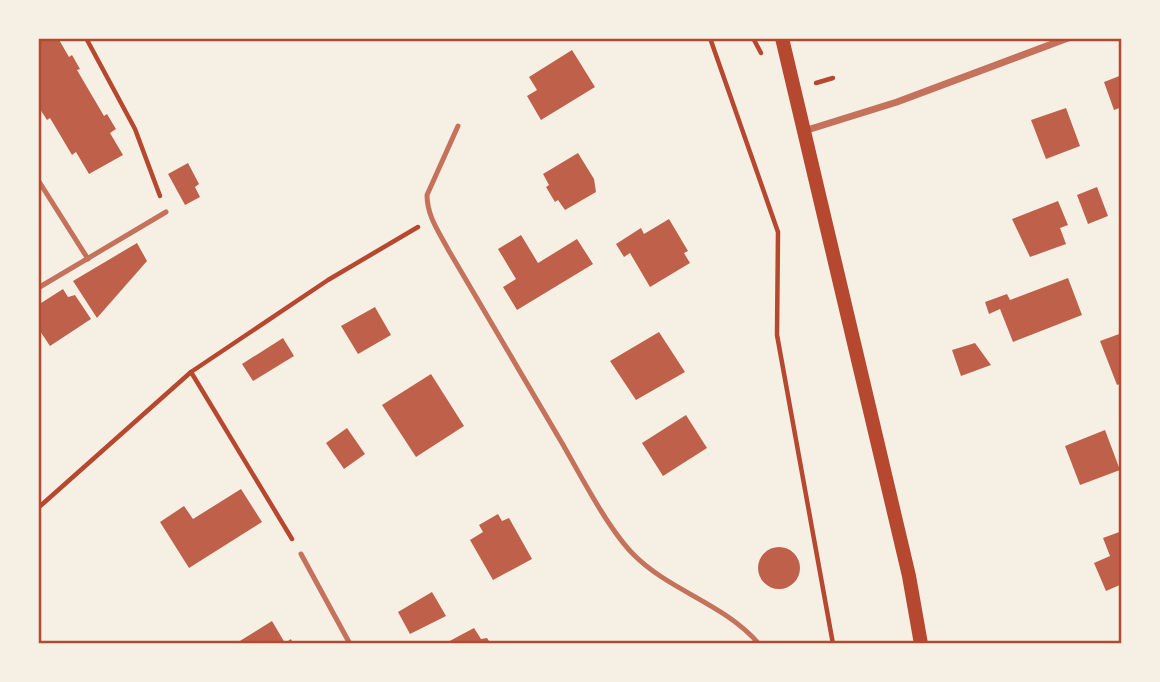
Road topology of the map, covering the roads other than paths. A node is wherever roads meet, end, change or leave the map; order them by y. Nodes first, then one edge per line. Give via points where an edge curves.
1 (782, 38) edge
2 (1068, 38) edge
3 (457, 126) dead end
4 (804, 131) junction
5 (38, 180) edge
6 (166, 212) road end
7 (88, 259) junction
8 (38, 288) edge
9 (301, 554) road end
10 (350, 643) edge
11 (759, 643) edge
12 (921, 643) edge

1 - 4 main road
2 - 4 street via 897,102
3 - 11 lane via 427,195 431,219 574,464 633,554 660,576 734,620
4 - 12 main road
5 - 7 lane
6 - 7 lane
7 - 8 lane
9 - 10 lane

